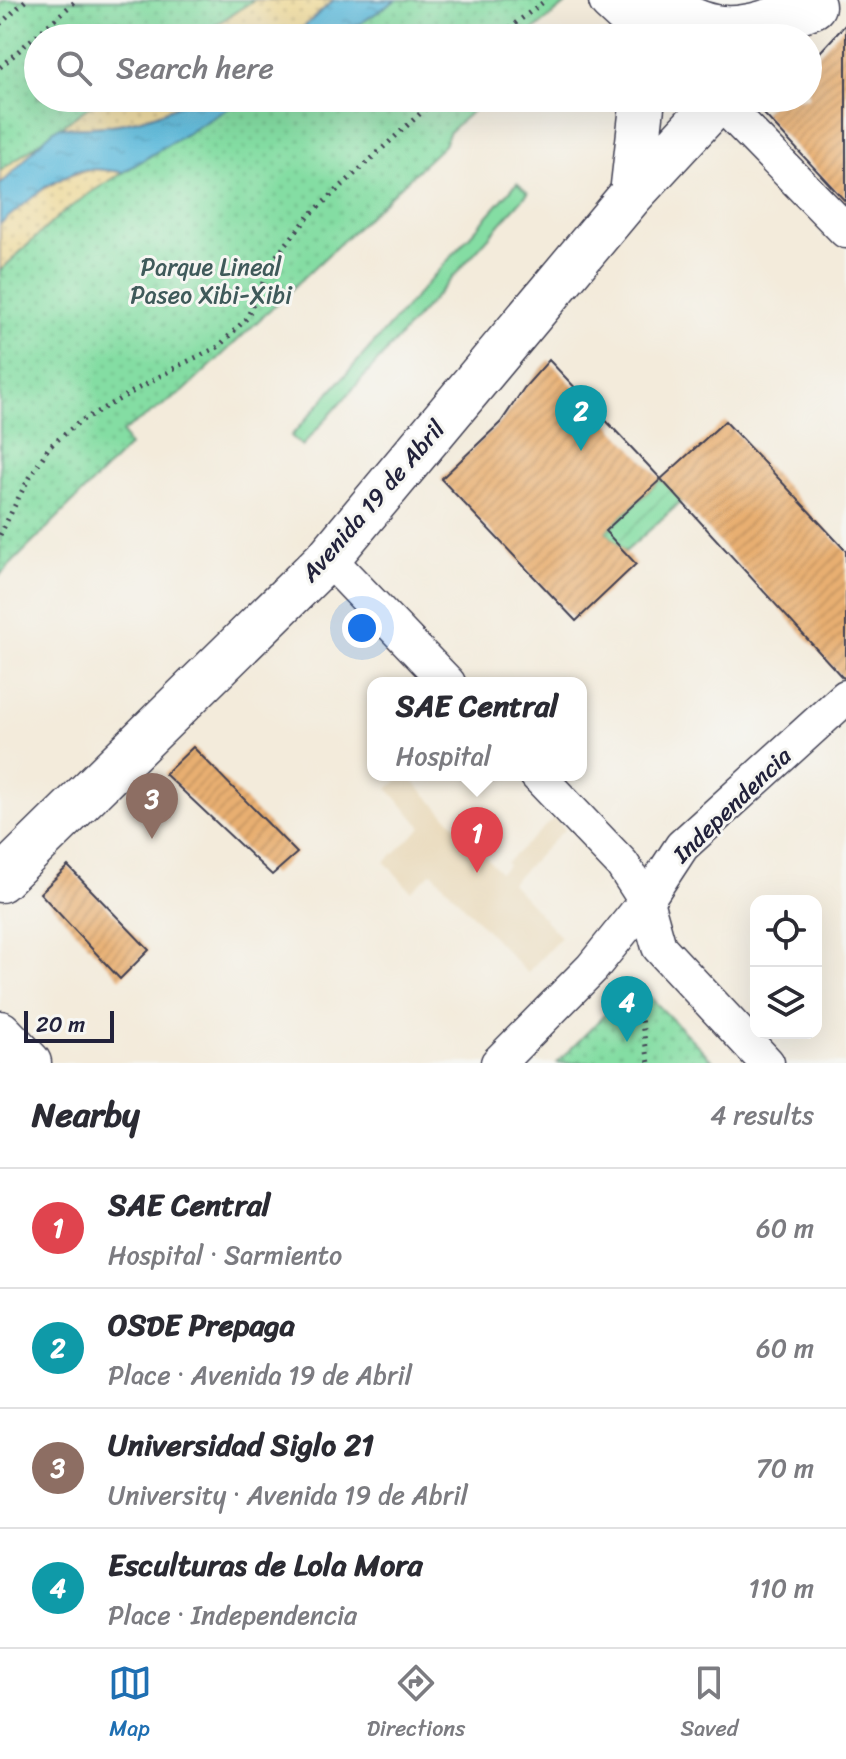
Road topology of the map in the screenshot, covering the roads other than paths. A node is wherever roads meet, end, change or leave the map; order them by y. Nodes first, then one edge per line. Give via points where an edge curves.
1 (611, 0) edge
2 (816, 3) edge
3 (647, 24) edge
4 (754, 24) edge
5 (794, 24) edge
6 (641, 112) edge
7 (707, 112) edge
8 (732, 112) edge
9 (632, 194) junction
10 (846, 231) edge
11 (328, 558) junction
12 (442, 677) edge
13 (846, 697) edge
14 (543, 781) edge
15 (43, 839) junction
16 (0, 858) edge
17 (0, 880) edge
18 (646, 901) junction
19 (0, 1033) edge
20 (29, 1063) edge
21 (498, 1063) edge
22 (767, 1063) edge

1 - 3 main road
2 - 4 main road
2 - 5 main road
6 - 9 main road
7 - 9 main road, Avenida 19 de Abril
8 - 10 street
9 - 11 main road, Avenida 19 de Abril
11 - 12 street
11 - 15 main road, Avenida 19 de Abril
13 - 18 street, Independencia via 682,846
14 - 18 street via 622,864
15 - 16 main road
15 - 17 main road, Avenida 19 de Abril
18 - 21 street, Independencia via 592,968
18 - 22 street via 659,947
19 - 20 main road

